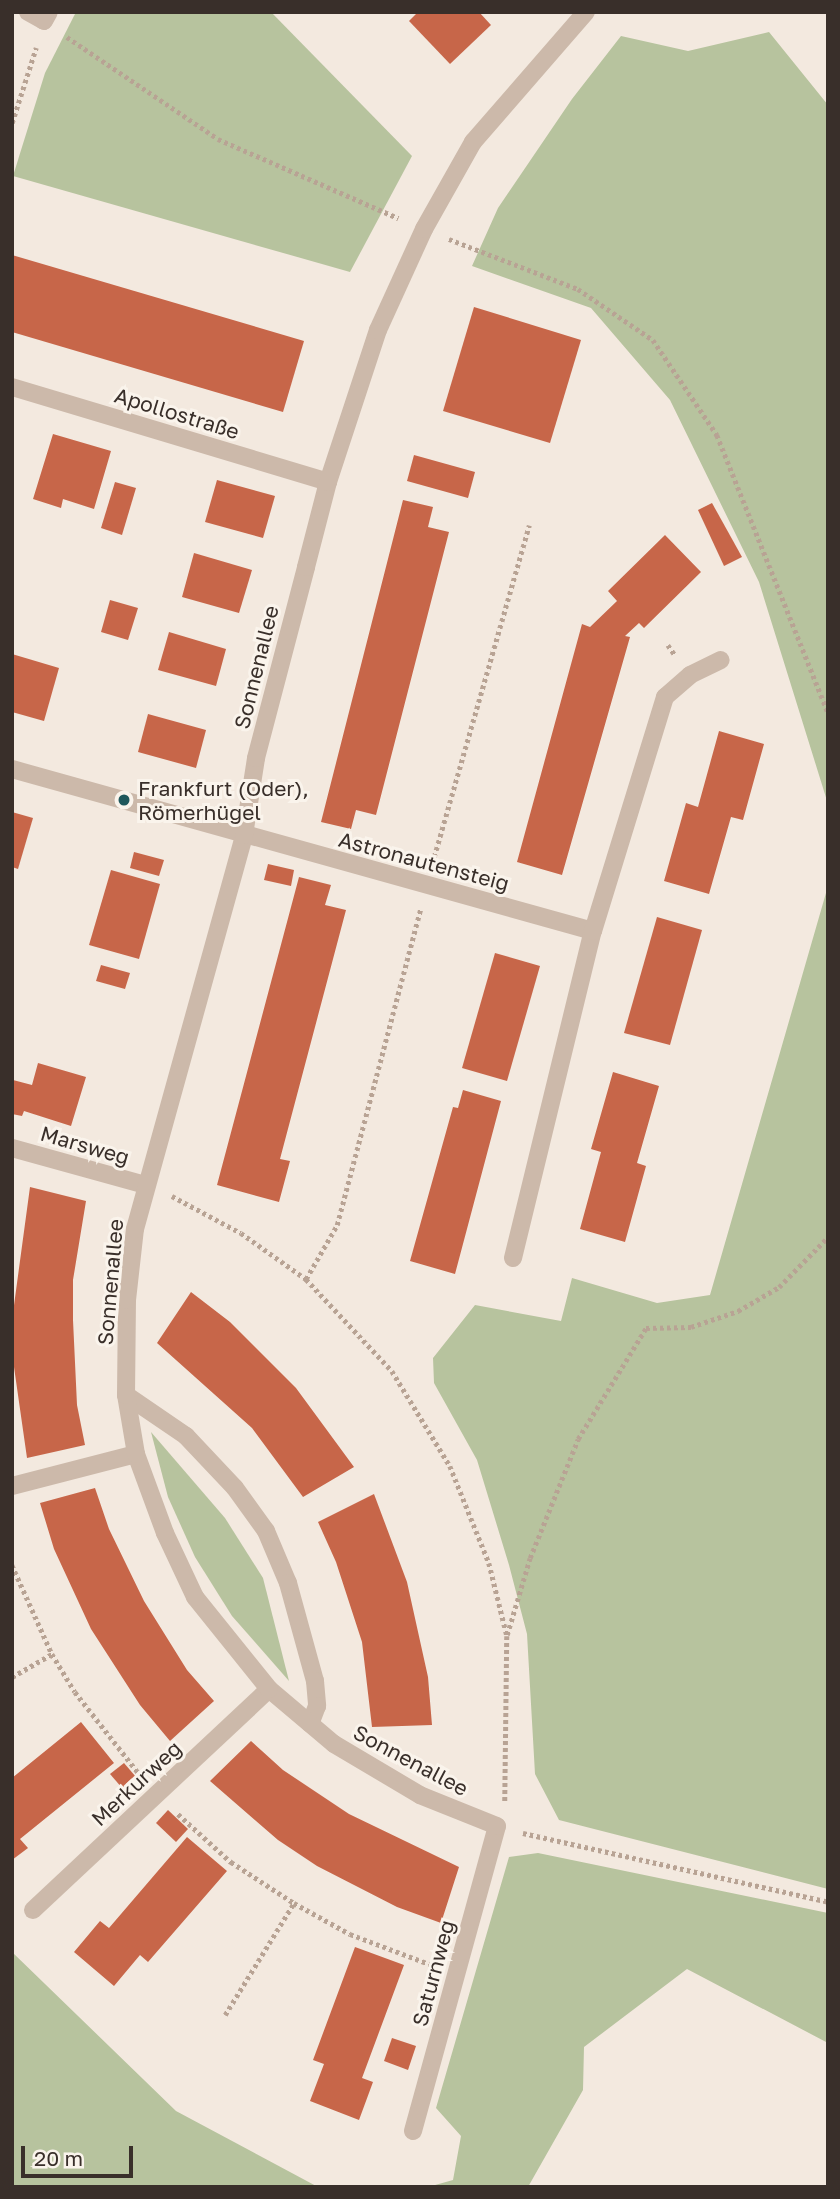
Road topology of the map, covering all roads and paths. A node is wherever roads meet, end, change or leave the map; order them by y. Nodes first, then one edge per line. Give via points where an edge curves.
1 (28, 12) edge
2 (581, 14) edge
3 (47, 17) edge
4 (12, 124) edge
5 (424, 229) junction
6 (12, 387) edge
7 (328, 482) junction
8 (721, 660) dead end
9 (828, 712) edge
10 (12, 769) edge
11 (244, 835) junction
12 (593, 931) junction
13 (12, 1148) edge
14 (145, 1185) junction
15 (828, 1237) edge
16 (513, 1258) dead end
17 (126, 1395) junction
18 (136, 1454) junction
19 (12, 1486) edge
20 (12, 1565) edge
21 (507, 1636) junction
22 (52, 1654) junction
23 (12, 1677) edge
24 (269, 1689) junction
25 (310, 1724) junction
26 (157, 1794) junction
27 (496, 1826) junction
28 (828, 1902) edge
29 (294, 1903) junction
30 (33, 1910) dead end
31 (456, 1974) junction
32 (225, 2015) dead end
33 (413, 2131) dead end

1 - 3 street
2 - 5 street, Sonnenallee via 473,142
3 - 4 path
3 - 5 path via 218,139
5 - 7 street, Sonnenallee via 378,330
5 - 9 path via 578,289 653,340 717,435
6 - 7 street, Apollostraße
7 - 11 street, Sonnenallee via 256,758
8 - 12 street via 690,675 665,697
10 - 11 street, Astronautensteig
11 - 12 street, Astronautensteig
11 - 14 street, Sonnenallee
12 - 16 street
13 - 14 street, Marsweg
14 - 17 street, Sonnenallee via 127,1300
14 - 21 path via 241,1233 306,1279 392,1371 424,1419 471,1513
15 - 21 path via 779,1287 738,1311 691,1327 646,1328 578,1440 530,1558
17 - 18 street, Sonnenallee
17 - 25 street via 186,1436 235,1488 266,1531 288,1583 315,1681 317,1706
18 - 19 street
18 - 24 street, Sonnenallee via 195,1597
20 - 22 path
21 - 27 path via 505,1803
22 - 23 path
22 - 26 path via 75,1692
24 - 25 street, Sonnenallee
24 - 26 street, Merkurweg
25 - 27 street, Sonnenallee via 388,1778
26 - 29 path via 231,1862
26 - 30 street, Merkurweg
27 - 28 path
27 - 31 street, Saturnweg
29 - 31 path via 350,1934
29 - 32 path
31 - 33 street, Saturnweg

